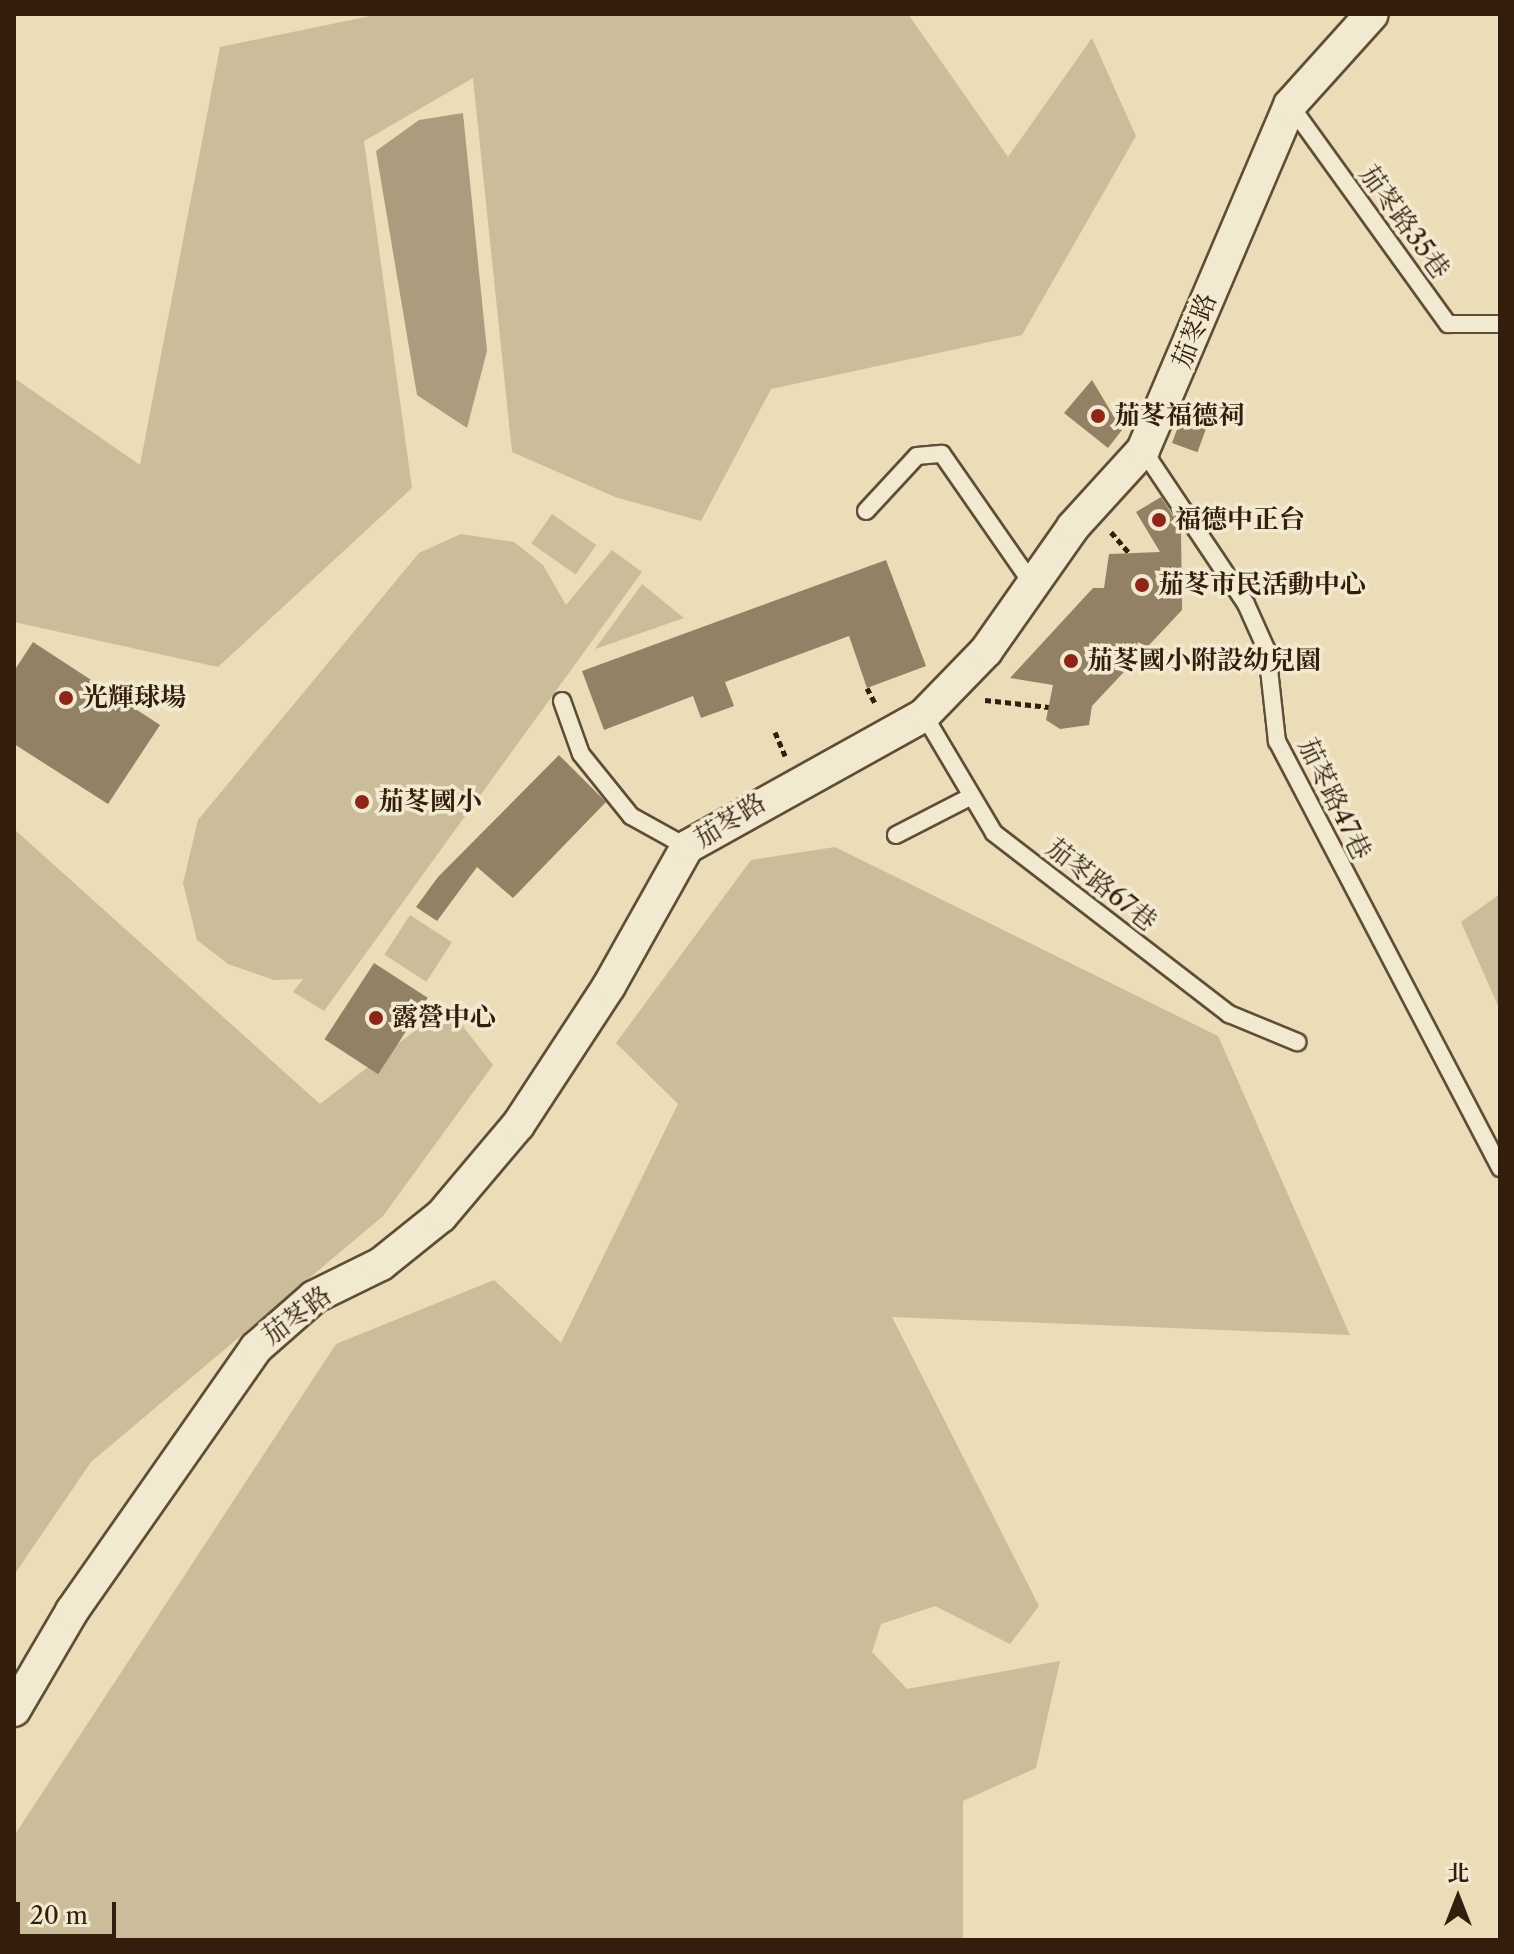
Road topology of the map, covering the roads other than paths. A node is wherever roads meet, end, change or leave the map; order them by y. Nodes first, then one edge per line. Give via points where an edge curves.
1 (1369, 15) edge
2 (1290, 105) junction
3 (1500, 324) edge
4 (1143, 450) junction
5 (866, 511) dead end
6 (1031, 582) junction
7 (562, 701) dead end
8 (924, 715) junction
9 (972, 796) junction
10 (896, 835) dead end
11 (687, 847) junction
12 (1297, 1042) dead end
13 (1500, 1168) edge
14 (14, 1710) edge

1 - 2 street, 茄苳路
2 - 3 lane, 茄苳路35巷 via 1448,324
2 - 4 street, 茄苳路
4 - 6 street, 茄苳路
4 - 13 lane, 茄苳路47巷 via 1246,604 1267,651 1277,741
5 - 6 lane via 917,456 942,454
6 - 8 street, 茄苳路 via 986,651
7 - 11 lane via 581,754 631,816
8 - 9 lane, 茄苳路67巷
8 - 11 street, 茄苳路
9 - 10 lane
9 - 12 lane, 茄苳路67巷 via 994,833 1229,1014
11 - 14 street, 茄苳路 via 609,986 518,1125 441,1216 381,1264 314,1297 256,1348 72,1611

